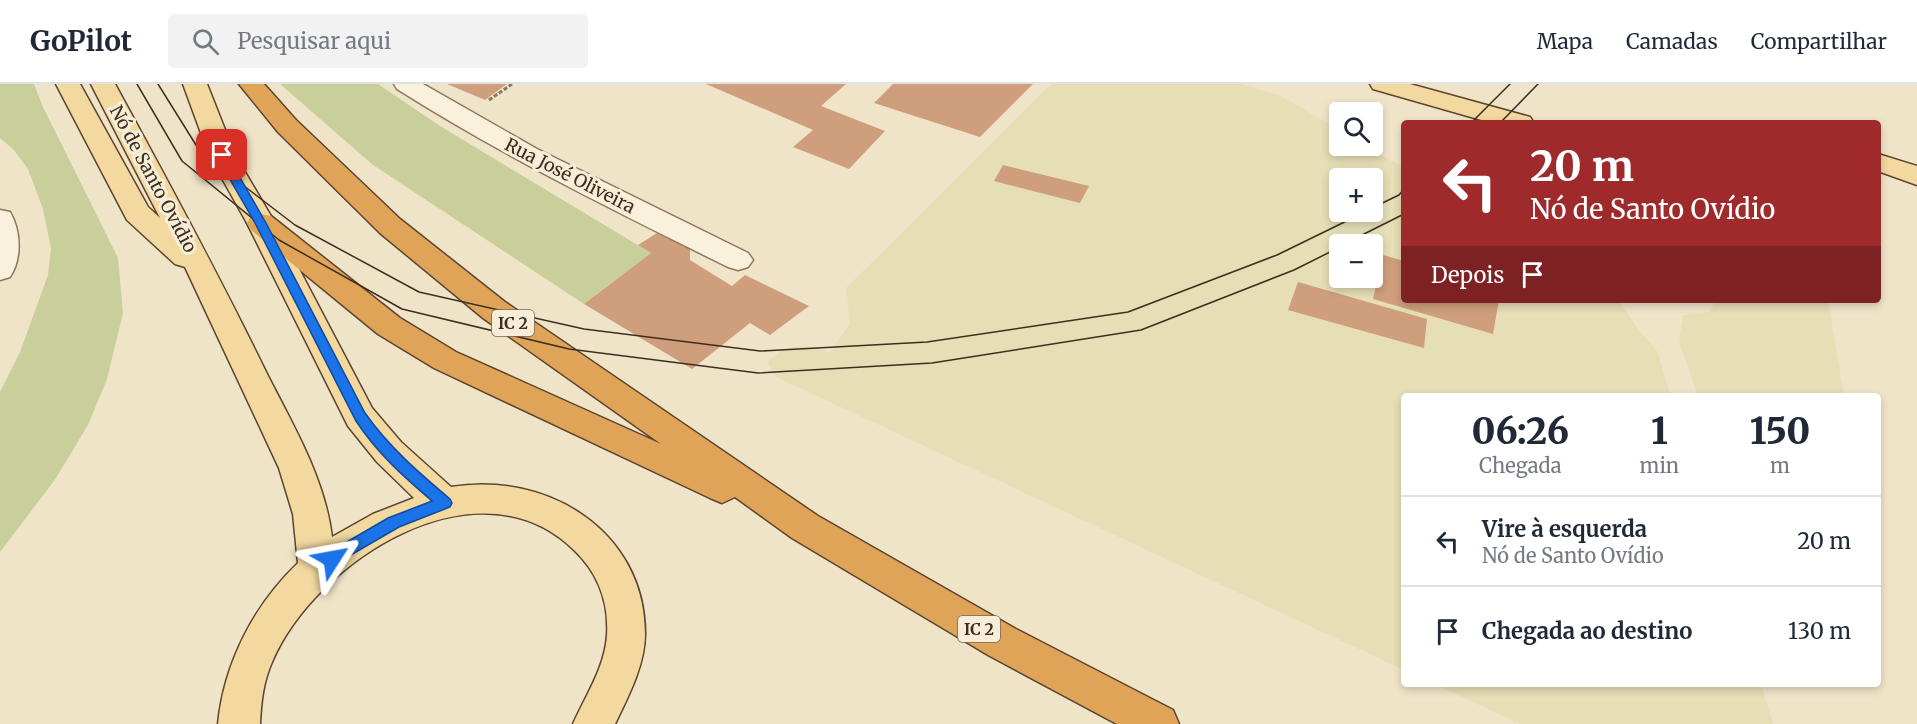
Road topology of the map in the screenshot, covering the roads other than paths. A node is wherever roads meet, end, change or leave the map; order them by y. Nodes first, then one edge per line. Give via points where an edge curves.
1 (68, 84) edge
2 (103, 84) edge
3 (195, 84) edge
4 (218, 84) edge
5 (251, 84) edge
6 (406, 84) edge
7 (1382, 84) edge
8 (1510, 120) edge
9 (222, 155) junction
10 (1881, 163) edge
11 (1917, 176) edge
12 (0, 219) edge
13 (261, 223) junction
14 (738, 260) dead end
15 (0, 270) edge
16 (204, 274) junction
17 (445, 503) junction
18 (805, 527) junction
19 (317, 569) junction
20 (239, 724) edge
21 (594, 724) edge
22 (1158, 724) edge

1 - 16 main road via 137,213
2 - 16 main road, Nó de Santo Ovídio
3 - 9 main road, IC 2
4 - 9 main road, IC 2
5 - 18 highway, IC 2 via 287,126 390,226 494,310
6 - 14 street, Rua José Oliveira via 454,115 560,172
7 - 8 main road
9 - 13 main road, IC 2
10 - 11 main road
12 - 15 street via 5,236
13 - 17 main road via 360,417 401,466
13 - 18 highway, IC 2 via 389,326 445,360
16 - 19 main road, Nó de Santo Ovídio via 306,495
17 - 19 main road via 369,535
17 - 21 main road via 507,500 540,508 572,524 608,564 624,604 626,634 620,667
18 - 22 highway, IC 2 via 1002,642
19 - 20 main road via 282,609 256,652 242,689

